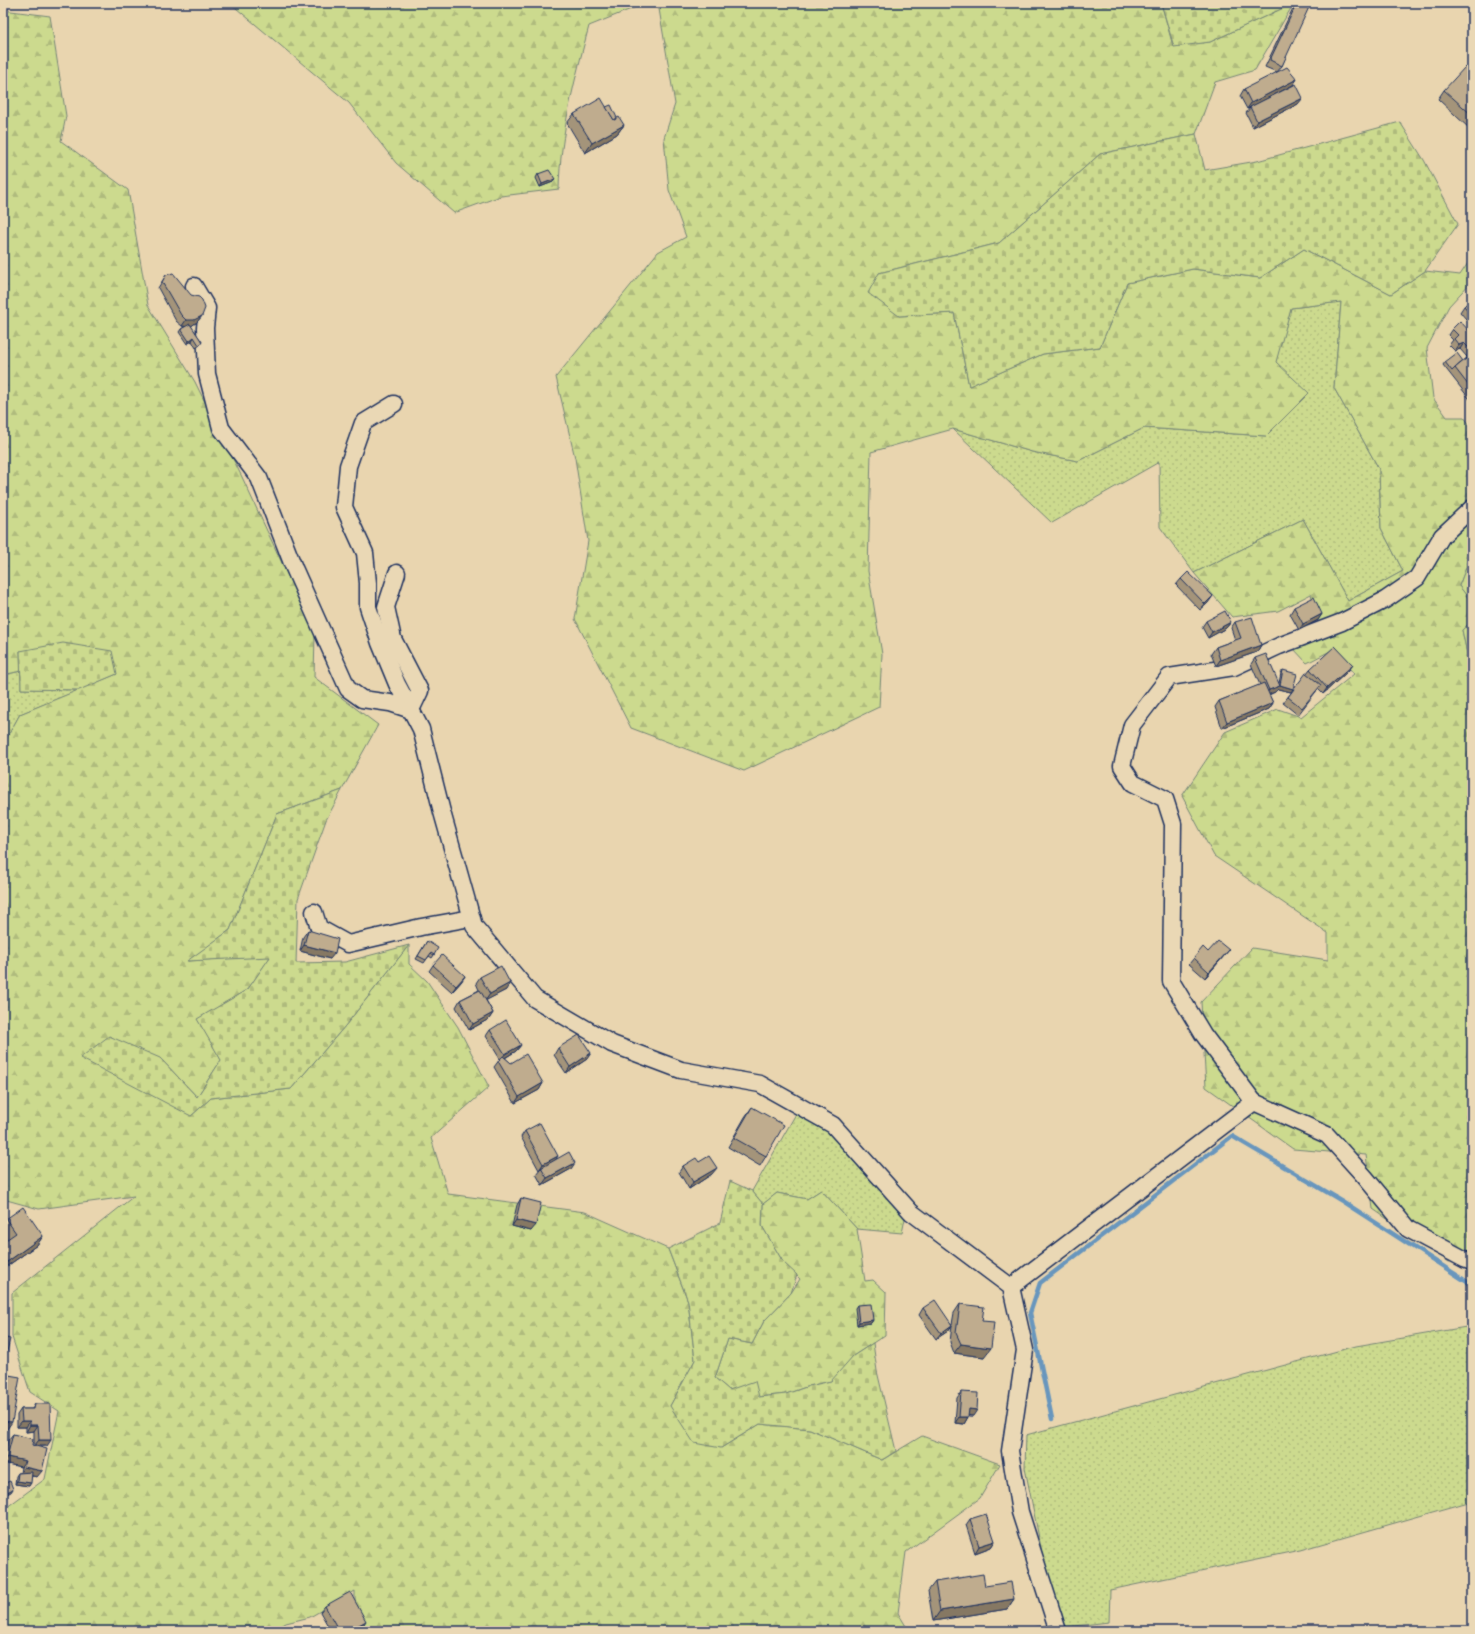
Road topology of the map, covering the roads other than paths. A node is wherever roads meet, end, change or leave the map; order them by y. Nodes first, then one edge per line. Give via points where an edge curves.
1 (194, 286) dead end
2 (394, 404) dead end
3 (1472, 508) edge
4 (397, 573) dead end
5 (411, 710) junction
6 (314, 912) dead end
7 (471, 918) junction
8 (1254, 1102) junction
9 (1472, 1262) edge
10 (1010, 1287) junction
11 (1058, 1631) edge

1 - 5 street via 207,308 207,374 221,428 259,478 294,568 348,689 362,699 390,703
2 - 5 street via 363,423 348,466 344,507 365,554 368,607 397,684
3 - 8 street via 1442,536 1417,578 1385,600 1342,622 1279,646 1234,667 1169,677 1132,725 1122,766 1133,783 1165,799 1173,824 1171,981 1203,1034
4 - 5 street via 386,607 394,639 420,691
5 - 7 street via 421,729
6 - 7 street via 319,928 348,944 421,926
7 - 10 street via 474,926 535,999 612,1044 680,1070 760,1084 833,1125 911,1212
8 - 9 street via 1327,1134 1408,1229
8 - 10 street
10 - 11 street via 1025,1350 1010,1451 1020,1512

